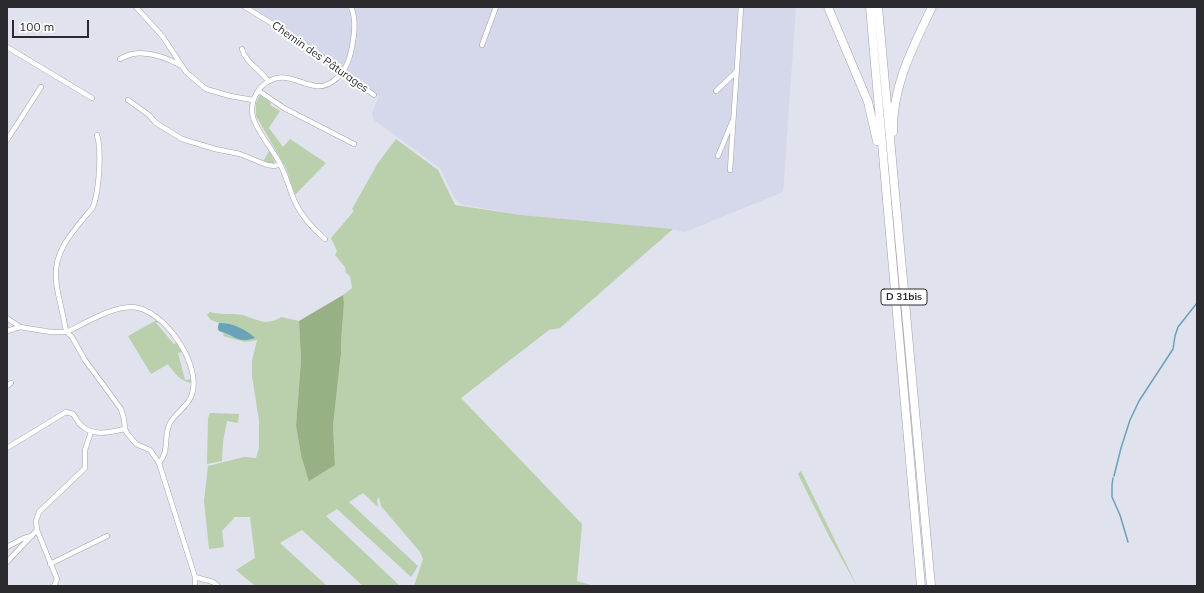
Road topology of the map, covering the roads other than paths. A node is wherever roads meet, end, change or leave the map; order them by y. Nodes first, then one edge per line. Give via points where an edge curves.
1 (136, 7) edge
2 (245, 7) edge
3 (351, 7) edge
4 (496, 7) edge
5 (741, 7) edge
6 (828, 7) edge
7 (870, 7) edge
8 (878, 7) edge
9 (932, 7) edge
10 (482, 45) dead end
11 (7, 47) edge
12 (242, 49) dead end
13 (120, 59) dead end
14 (182, 66) junction
15 (737, 71) junction
16 (342, 72) junction
17 (268, 81) junction
18 (41, 87) dead end
19 (258, 91) junction
20 (716, 91) dead end
21 (374, 95) dead end
22 (92, 98) dead end
23 (128, 100) dead end
24 (253, 100) junction
25 (733, 118) junction
26 (97, 135) dead end
27 (7, 140) edge
28 (354, 144) dead end
29 (718, 156) dead end
30 (280, 164) junction
31 (730, 170) dead end
32 (892, 172) junction
33 (888, 209) junction
34 (325, 239) dead end
35 (7, 318) edge
36 (20, 327) junction
37 (7, 331) edge
38 (67, 332) junction
39 (125, 429) junction
40 (91, 432) junction
41 (7, 448) edge
42 (160, 463) junction
43 (37, 530) junction
44 (32, 536) junction
45 (107, 536) dead end
46 (7, 547) edge
47 (7, 562) edge
48 (50, 564) junction
49 (195, 577) junction
50 (54, 586) edge
51 (195, 586) edge
52 (218, 586) edge
53 (921, 586) edge
54 (931, 586) edge

1 - 14 street via 163,37
2 - 16 street, Chemin des Pâturages via 294,37
3 - 16 street via 355,35 350,59
4 - 10 street
5 - 15 street
6 - 33 highway via 868,102 876,132
7 - 33 highway, D 31bis
8 - 32 highway, D 31bis
9 - 32 highway via 904,68 897,93 893,118
11 - 22 street
12 - 17 street via 244,55
13 - 14 street via 133,54 149,54
14 - 24 street via 206,88
15 - 20 street
15 - 25 street
16 - 17 street via 331,84 321,87 310,86 294,79 278,78
16 - 21 street, Chemin des Pâturages
17 - 19 street
18 - 27 street
19 - 24 street
19 - 28 street via 284,108
23 - 30 street via 150,115 156,123 182,139 240,154 267,166
24 - 30 street via 253,118
25 - 29 street
25 - 31 street
26 - 38 street via 98,182 93,208 64,245 56,263 56,279
30 - 34 street via 295,202 309,226
32 - 54 highway, D 31bis
33 - 53 highway, D 31bis
35 - 36 street
36 - 37 street
36 - 38 street
38 - 39 street via 121,409
38 - 42 street via 118,308 133,307 148,311 176,337 190,368 193,394 187,405 170,423 166,433 166,453
39 - 40 street
39 - 42 street via 136,444 150,450
40 - 41 street via 82,426 73,414 66,412
40 - 43 street via 85,450 85,468 39,512
42 - 49 street
43 - 44 street
43 - 48 street
44 - 46 street
44 - 47 street
45 - 48 street
48 - 50 street via 57,579
49 - 51 street
49 - 52 street

